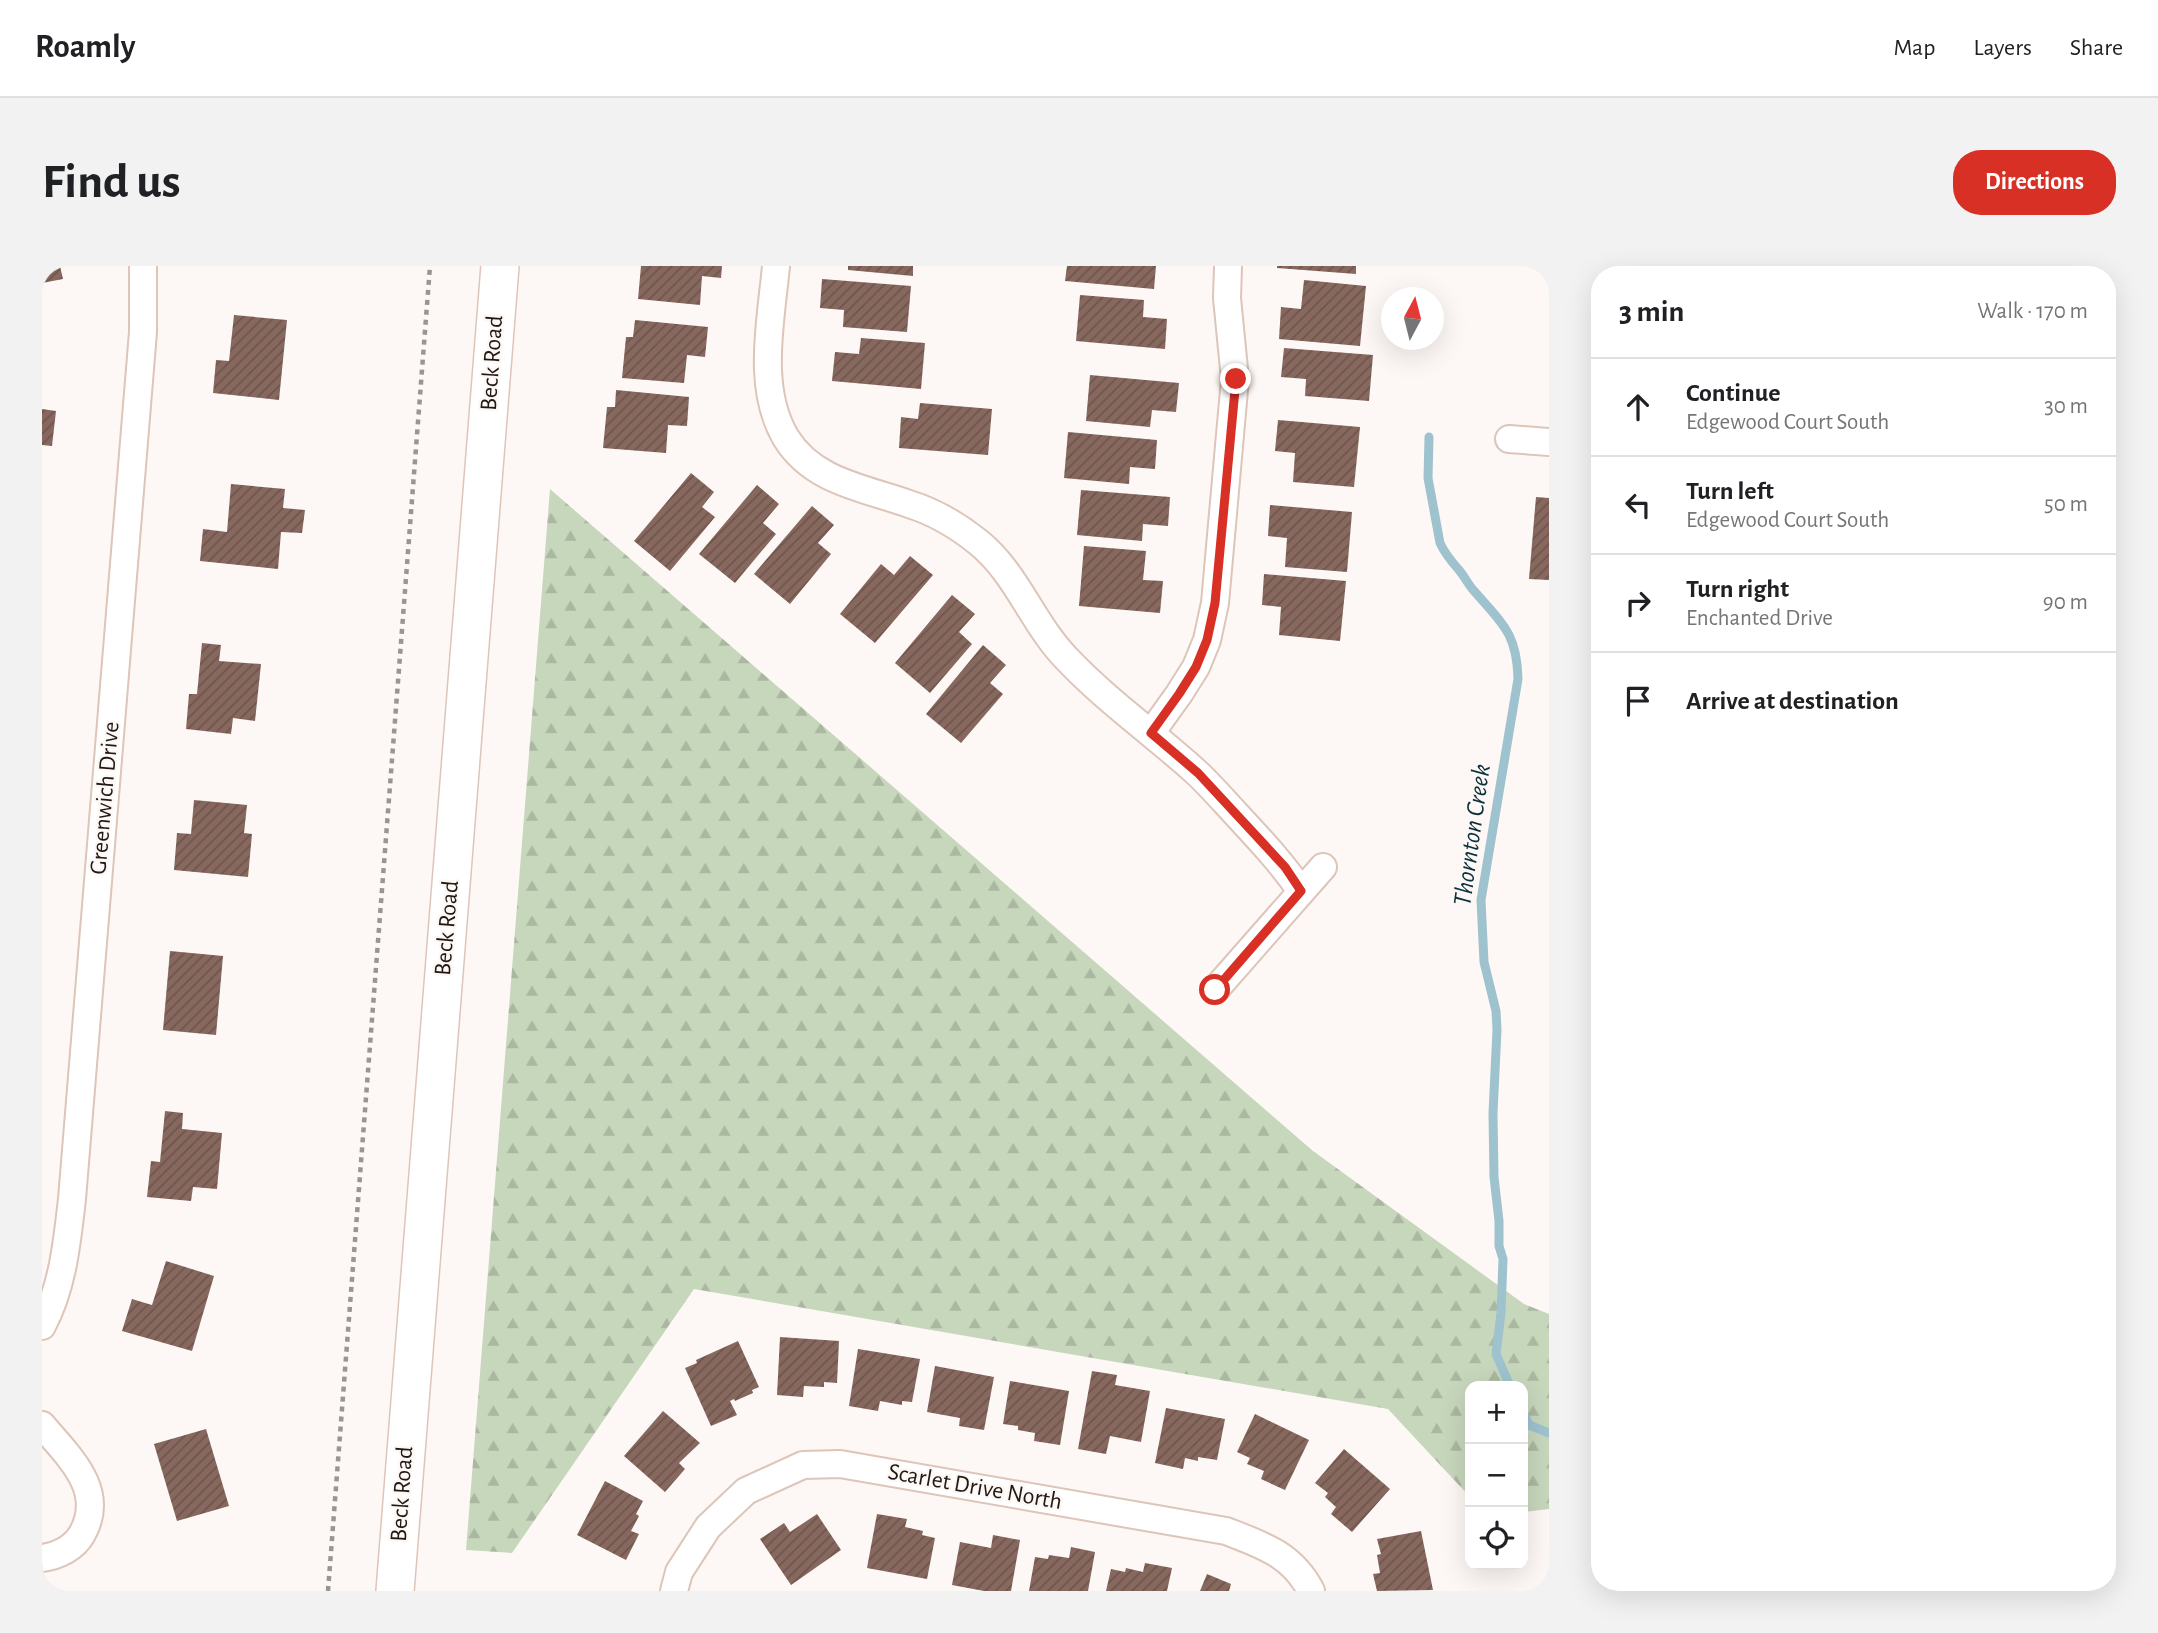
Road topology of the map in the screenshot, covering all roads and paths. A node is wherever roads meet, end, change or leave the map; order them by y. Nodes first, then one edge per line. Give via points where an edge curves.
1 (143, 266) edge
2 (430, 266) edge
3 (500, 266) edge
4 (776, 266) edge
5 (1228, 266) edge
6 (1509, 439) dead end
7 (1549, 442) edge
8 (1151, 733) junction
9 (1323, 867) dead end
10 (1301, 891) junction
11 (1215, 990) dead end
12 (42, 1326) edge
13 (42, 1424) edge
14 (42, 1558) edge
15 (328, 1591) edge
16 (395, 1591) edge
17 (674, 1591) edge
18 (1311, 1591) edge

1 - 12 street, Greenwich Drive via 142,346 72,1199 62,1272
2 - 15 path
3 - 16 main road, Beck Road
4 - 8 street via 768,379 774,411 787,439 826,476 912,504 951,522 981,544 1002,566 1066,659
5 - 8 street via 1236,379 1215,603 1196,667
6 - 7 street
8 - 10 street via 1198,773 1285,867
9 - 10 street
10 - 11 street
13 - 14 street via 83,1476 91,1503 80,1538 54,1557
17 - 18 street, Scarlet Drive North via 679,1572 708,1527 746,1491 803,1465 841,1464 1226,1531 1272,1549 1303,1574

